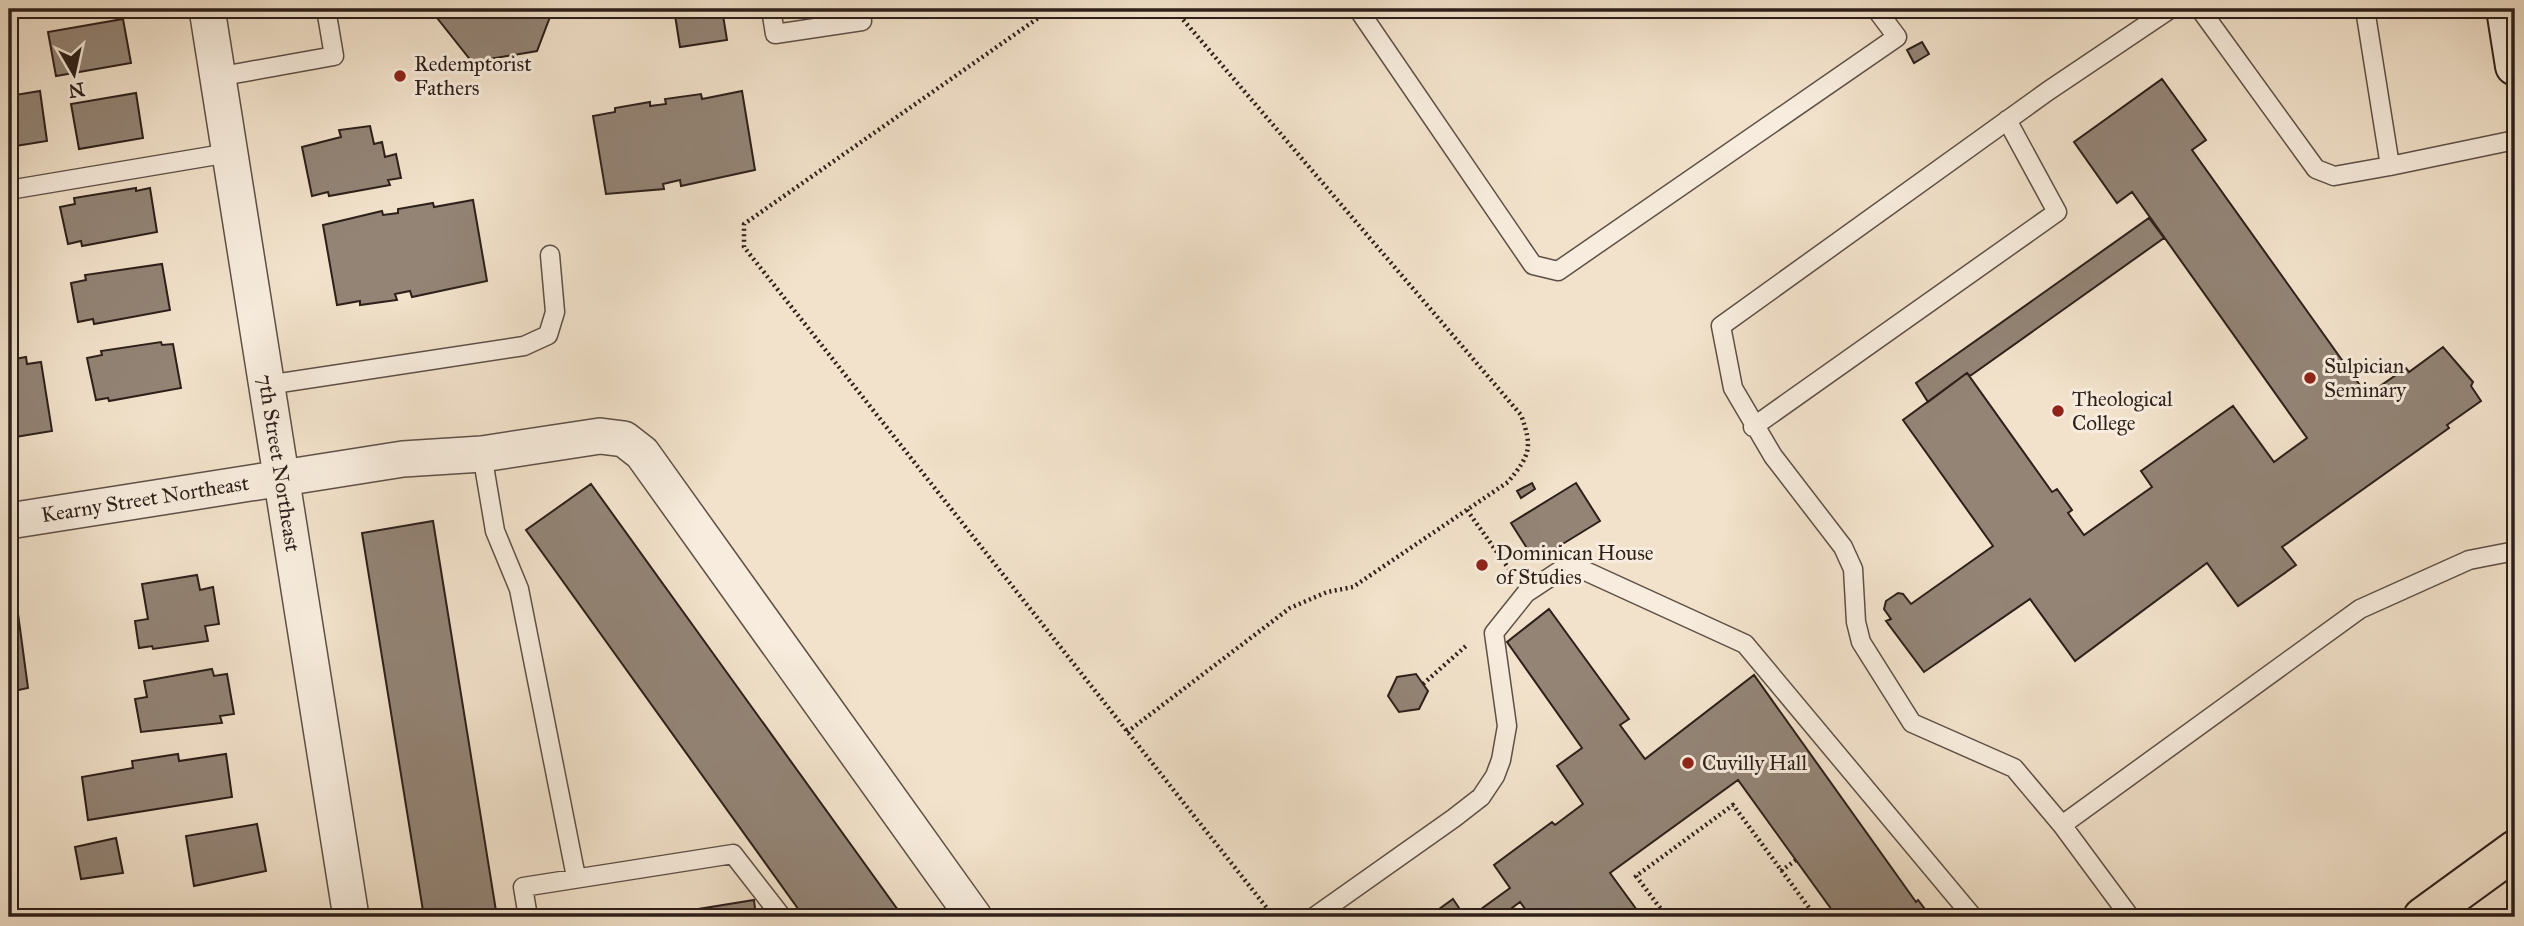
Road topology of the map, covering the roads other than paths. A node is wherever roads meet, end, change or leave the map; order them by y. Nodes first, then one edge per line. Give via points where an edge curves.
1 (207, 9) edge
2 (326, 9) edge
3 (771, 9) edge
4 (1358, 9) edge
5 (1876, 9) edge
6 (2170, 9) edge
7 (2200, 9) edge
8 (2365, 9) edge
9 (2506, 9) edge
10 (862, 21) dead end
11 (2515, 66) edge
12 (217, 76) junction
13 (2007, 120) junction
14 (2515, 140) edge
15 (229, 153) junction
16 (2390, 166) junction
17 (9, 190) edge
18 (550, 255) dead end
19 (267, 384) junction
20 (1753, 427) junction
21 (482, 454) junction
22 (281, 477) junction
23 (9, 521) edge
24 (2515, 551) edge
25 (2062, 825) junction
26 (2515, 850) edge
27 (576, 877) junction
28 (351, 917) edge
29 (528, 917) edge
30 (782, 917) edge
31 (974, 917) edge
32 (1314, 917) edge
33 (1973, 917) edge
34 (2130, 917) edge
35 (2423, 917) edge

1 - 12 street, 7th Street Northeast
2 - 12 lane via 334,56
3 - 10 lane via 775,34
4 - 5 lane via 1533,265 1559,271 1897,37
6 - 13 lane
7 - 16 lane via 2316,169 2334,176
8 - 16 lane
9 - 11 street
12 - 15 street, 7th Street Northeast
13 - 20 lane via 1721,327 1733,388
13 - 20 lane via 2057,212
14 - 16 lane
15 - 17 lane
15 - 19 street, 7th Street Northeast
18 - 19 lane via 555,312 548,335 524,346
19 - 22 street, 7th Street Northeast
20 - 25 lane via 1843,547 1853,569 1861,642 1912,723 2014,768
21 - 22 street, Kearny Street Northeast via 403,459
21 - 27 lane via 495,531 519,589
21 - 31 street, Kearny Street Northeast via 600,436 624,439 642,453
22 - 23 street, Kearny Street Northeast
22 - 28 street, 7th Street Northeast
24 - 25 lane via 2469,560 2360,610
25 - 34 lane
26 - 35 main road
27 - 29 lane via 523,887
27 - 30 lane via 733,854
32 - 33 lane via 1481,797 1495,776 1507,726 1494,633 1526,593 1570,564 1745,644

